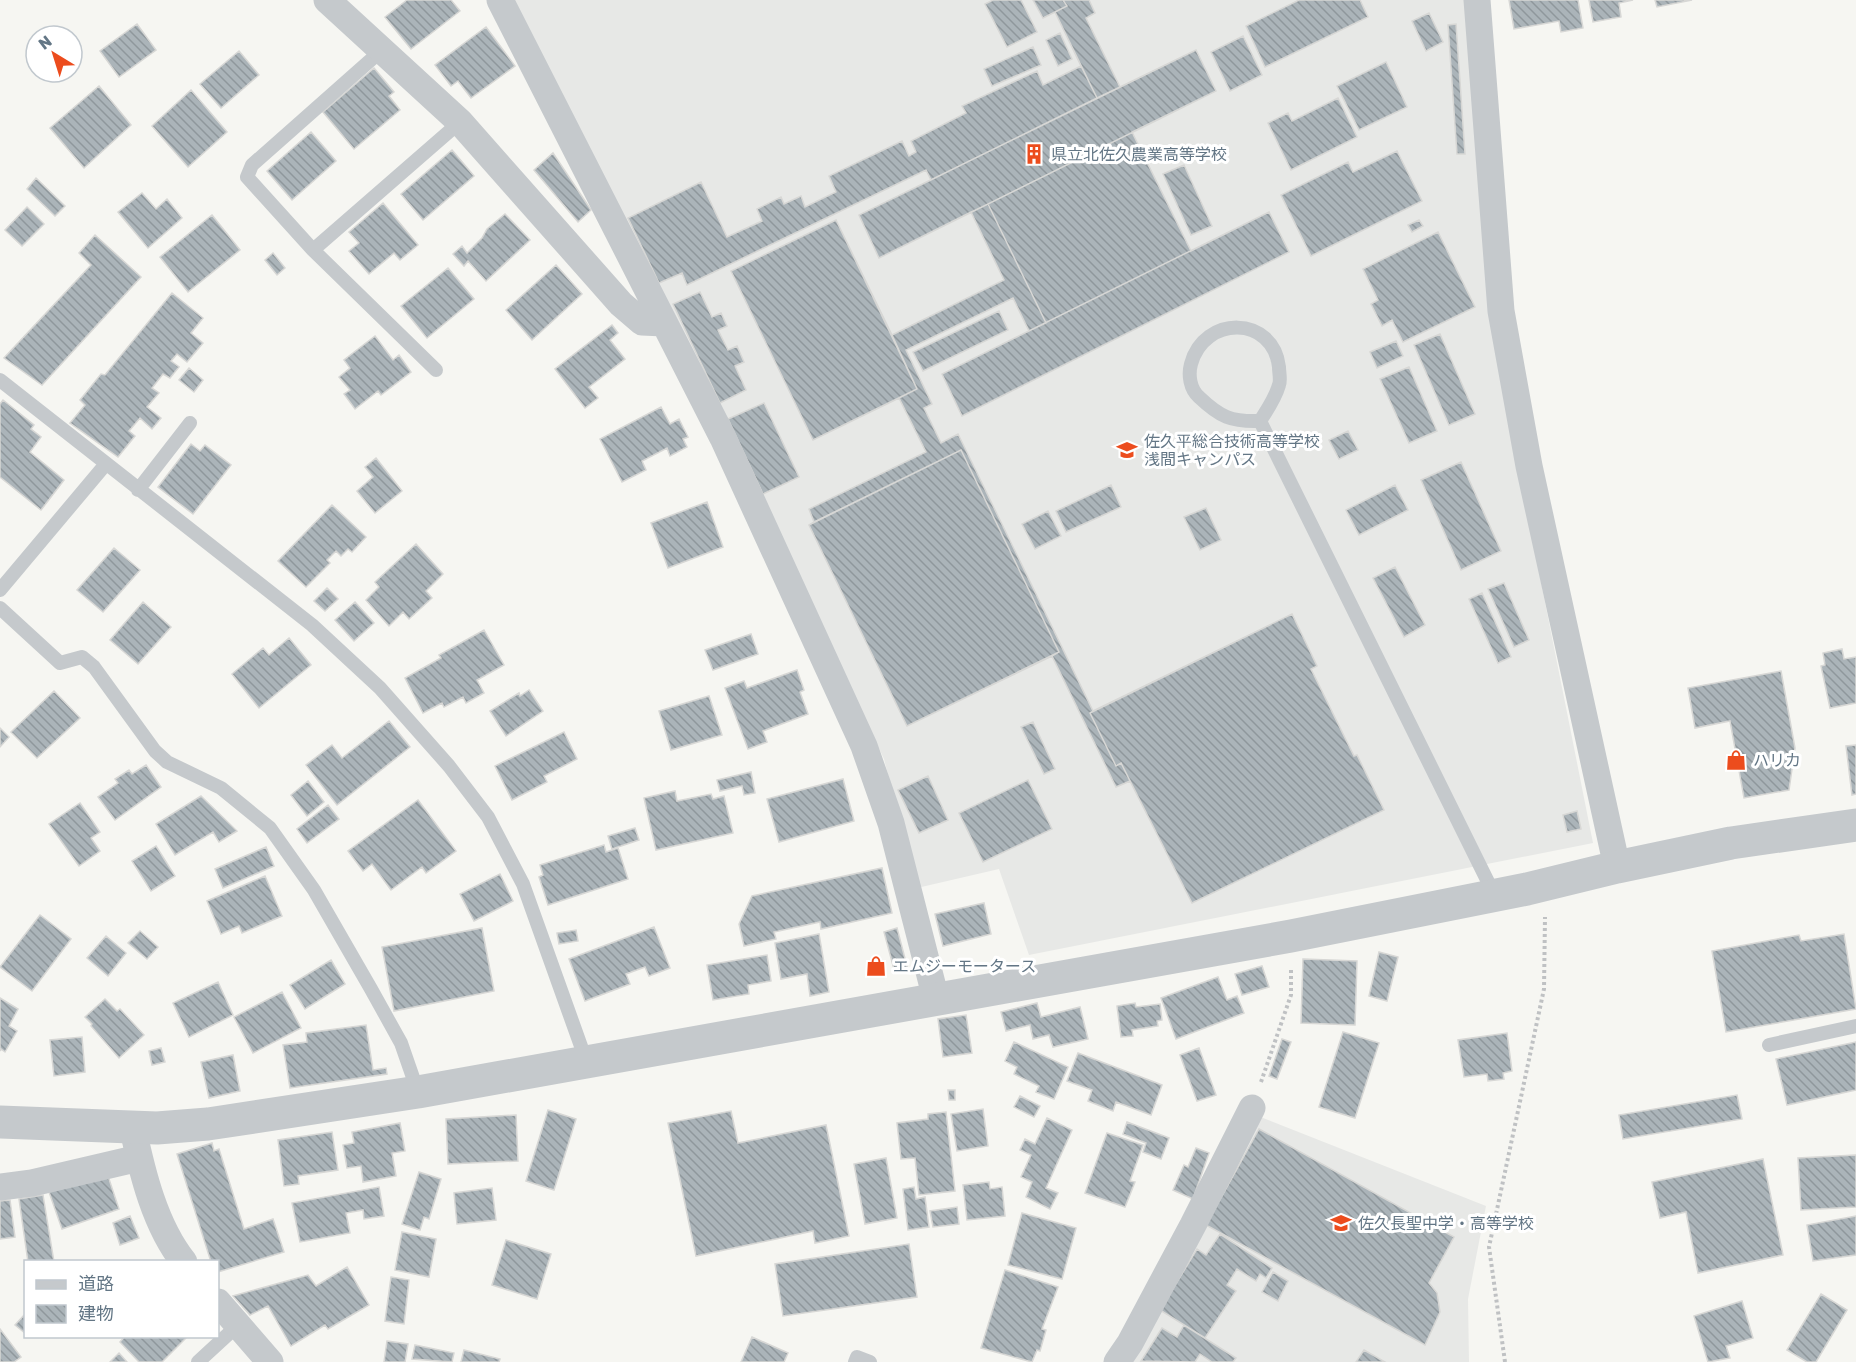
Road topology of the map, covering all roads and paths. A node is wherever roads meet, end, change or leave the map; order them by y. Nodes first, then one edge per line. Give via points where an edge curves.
1 (327, 0) edge
2 (500, 0) edge
3 (1477, 0) edge
4 (382, 50) junction
5 (460, 122) junction
6 (313, 250) junction
7 (664, 323) junction
8 (436, 370) dead end
9 (0, 380) edge
10 (1260, 421) junction
11 (190, 423) dead end
12 (105, 465) junction
13 (138, 490) junction
14 (0, 590) edge
15 (0, 608) edge
16 (1856, 825) edge
17 (1617, 867) junction
18 (1545, 885) junction
19 (1494, 894) junction
20 (1291, 936) junction
21 (936, 999) junction
22 (1856, 1026) edge
23 (1769, 1045) dead end
24 (587, 1063) junction
25 (418, 1092) junction
26 (1252, 1108) joint
27 (0, 1122) edge
28 (136, 1144) junction
29 (0, 1187) edge
30 (183, 1260) edge
31 (219, 1303) edge
32 (237, 1326) junction
33 (198, 1362) edge
34 (270, 1362) edge
35 (855, 1362) edge
36 (870, 1362) edge
37 (1117, 1362) edge
38 (1505, 1362) edge

1 - 4 street
2 - 7 street
3 - 17 street via 1501,311 1527,455
4 - 5 street
4 - 6 lane via 252,165 247,177
5 - 6 lane
5 - 7 street via 621,304 642,322
6 - 8 lane
7 - 21 street via 723,438 864,746 891,823
9 - 12 lane
10 - 10 lane via 1280,383 1271,344 1251,328 1226,327 1209,335 1193,355 1188,375 1196,395 1235,422
10 - 19 lane
11 - 13 lane
12 - 13 lane
12 - 14 lane
13 - 24 lane via 312,625 380,688 488,817 523,885
15 - 25 lane via 60,663 82,657 94,667 167,762 221,788 270,828 314,890 376,998 401,1043
16 - 17 street via 1731,843
17 - 18 street
18 - 19 street
18 - 38 path via 1544,989 1489,1247
19 - 20 street
20 - 21 street
20 - 26 path via 1292,995
21 - 24 street
22 - 23 lane
24 - 25 street
25 - 28 street via 208,1124
26 - 37 street
27 - 28 street
28 - 29 street via 32,1183
28 - 30 street via 160,1217
31 - 32 street
32 - 33 lane
32 - 34 street
35 - 36 lane via 857,1357

